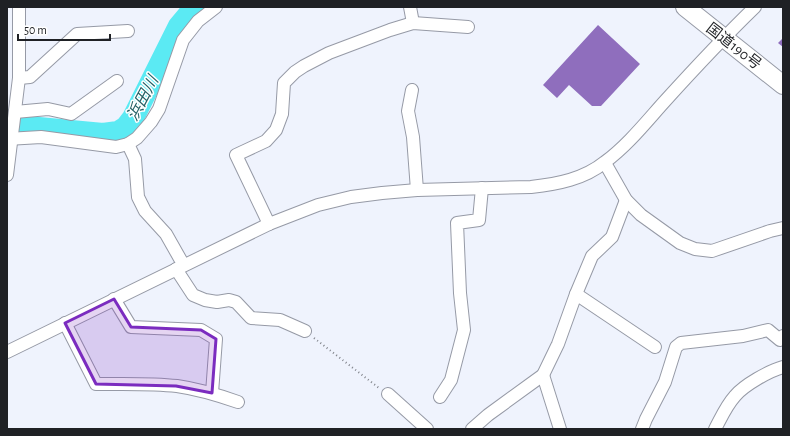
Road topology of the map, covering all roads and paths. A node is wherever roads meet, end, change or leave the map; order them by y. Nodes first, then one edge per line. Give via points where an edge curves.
1 (19, 7) edge
2 (216, 7) edge
3 (410, 7) edge
4 (685, 7) edge
5 (755, 7) edge
6 (413, 23) junction
7 (468, 26) dead end
8 (128, 31) dead end
9 (723, 38) junction
10 (19, 78) junction
11 (117, 81) dead end
12 (783, 84) edge
13 (412, 90) dead end
14 (14, 115) junction
15 (10, 138) edge
16 (128, 144) junction
17 (605, 163) junction
18 (7, 175) edge
19 (482, 188) junction
20 (417, 190) junction
21 (626, 200) junction
22 (268, 224) junction
23 (783, 228) edge
24 (180, 267) junction
25 (576, 294) junction
26 (114, 298) junction
27 (65, 323) junction
28 (305, 331) joint
29 (783, 336) edge
30 (655, 347) dead end
31 (7, 352) edge
32 (783, 367) edge
33 (543, 375) junction
34 (212, 393) junction
35 (388, 394) joint
36 (440, 397) dead end
37 (238, 402) dead end
38 (427, 429) edge
39 (472, 429) edge
40 (560, 429) edge
41 (642, 429) edge
42 (715, 429) edge

1 - 10 street
2 - 16 street via 198,21 183,40 159,109 137,138
3 - 6 street
4 - 9 highway, 国道190号
5 - 9 street
6 - 7 street
6 - 22 street via 330,53 304,66 284,83 282,114 276,130 266,141 236,155
8 - 10 street via 77,34 30,77
9 - 12 highway, 国道190号
9 - 17 street via 624,146
10 - 14 street
11 - 14 street via 71,114 48,109
13 - 20 street via 408,112 413,137
14 - 15 street
15 - 16 street via 41,137 116,147
15 - 18 street
16 - 24 street via 135,159 138,197 144,212 166,234
17 - 19 street via 571,180 550,185
17 - 21 street
19 - 20 street
19 - 36 street via 479,220 456,223 464,330 451,380
20 - 22 street via 351,197 318,205
21 - 23 street via 641,215 680,243 695,249 712,251
21 - 25 street via 612,237 592,256
22 - 24 street
24 - 26 street
24 - 28 street via 193,295 217,302 236,302 251,318 280,320
25 - 30 street
25 - 33 street via 558,344
26 - 27 street
26 - 34 street via 131,327 201,330 216,339
27 - 31 street
27 - 34 street via 96,384 176,386
28 - 35 path
29 - 41 street via 780,340 768,330 744,336 681,343 676,347 665,382
32 - 42 street via 736,395
33 - 39 street
33 - 40 street
34 - 37 street
35 - 38 street

